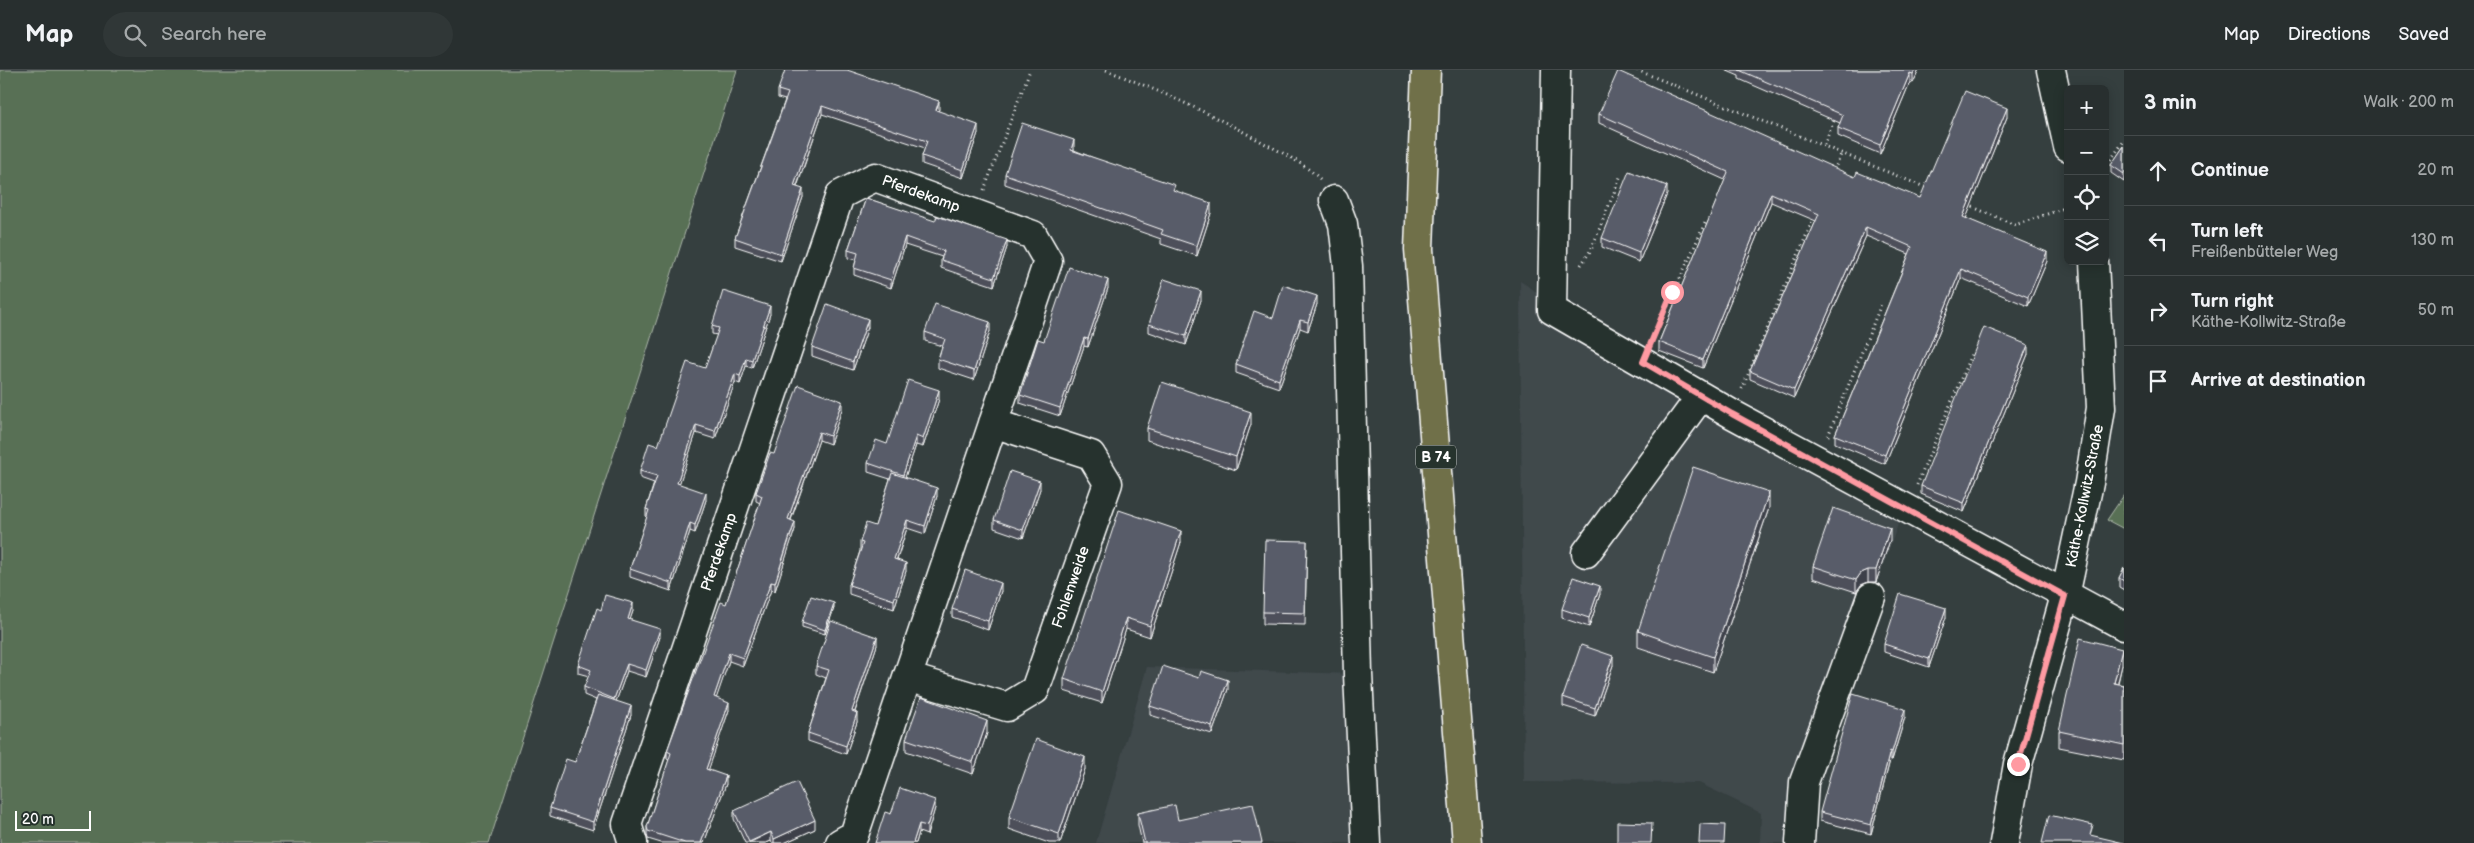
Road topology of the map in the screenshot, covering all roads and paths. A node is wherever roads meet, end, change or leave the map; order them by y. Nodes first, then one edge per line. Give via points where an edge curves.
1 (1030, 70) edge
2 (1106, 70) edge
3 (1426, 70) edge
4 (1556, 70) edge
5 (1637, 70) edge
6 (2051, 70) edge
7 (1838, 112) edge
8 (2064, 130) edge
9 (2124, 141) edge
10 (1824, 145) junction
11 (1842, 152) junction
12 (2109, 162) edge
13 (1621, 175) dead end
14 (1830, 179) edge
15 (1933, 190) edge
16 (1334, 200) joint
17 (1960, 202) edge
18 (2064, 208) edge
19 (975, 214) junction
20 (1815, 216) edge
21 (1706, 221) edge
22 (2094, 265) edge
23 (1576, 272) dead end
24 (1882, 302) dead end
25 (1972, 352) edge
26 (1643, 362) junction
27 (1701, 396) junction
28 (1732, 414) junction
29 (993, 423) junction
30 (1818, 460) junction
31 (1908, 510) junction
32 (1586, 553) dead end
33 (2065, 596) junction
34 (1871, 597) dead end
35 (2124, 626) edge
36 (907, 678) junction
37 (633, 843) edge
38 (840, 843) edge
39 (1366, 843) edge
40 (1467, 843) edge
41 (1800, 843) edge
42 (2004, 843) edge

1 - 19 path
2 - 16 path via 1214,115 1277,150 1319,177
3 - 40 main road, B 74 via 1419,250
4 - 26 street via 1552,310
5 - 10 path
6 - 8 street
7 - 10 path
9 - 12 path
10 - 11 path
11 - 14 path
11 - 15 path
13 - 23 path via 1591,250
16 - 39 street via 1343,224 1348,266 1358,674
17 - 18 path via 2015,225
19 - 29 street, Pferdekamp via 1034,235 1048,261
19 - 37 street, Pferdekamp via 875,177 840,195 627,824
20 - 28 path
21 - 26 path
22 - 33 street, Käthe-Kollwitz-Straße via 2101,408
24 - 30 path
25 - 31 path
26 - 27 street
27 - 28 street
27 - 32 street
28 - 30 street
29 - 36 street, Pferdekamp
29 - 36 street, Fohlenweide via 1091,455 1108,483 1035,690 1007,708
30 - 31 street
31 - 33 street
33 - 35 street
33 - 42 street, Käthe-Kollwitz-Straße via 2018,764
34 - 41 street via 1804,782
36 - 38 street, Pferdekamp via 854,835

